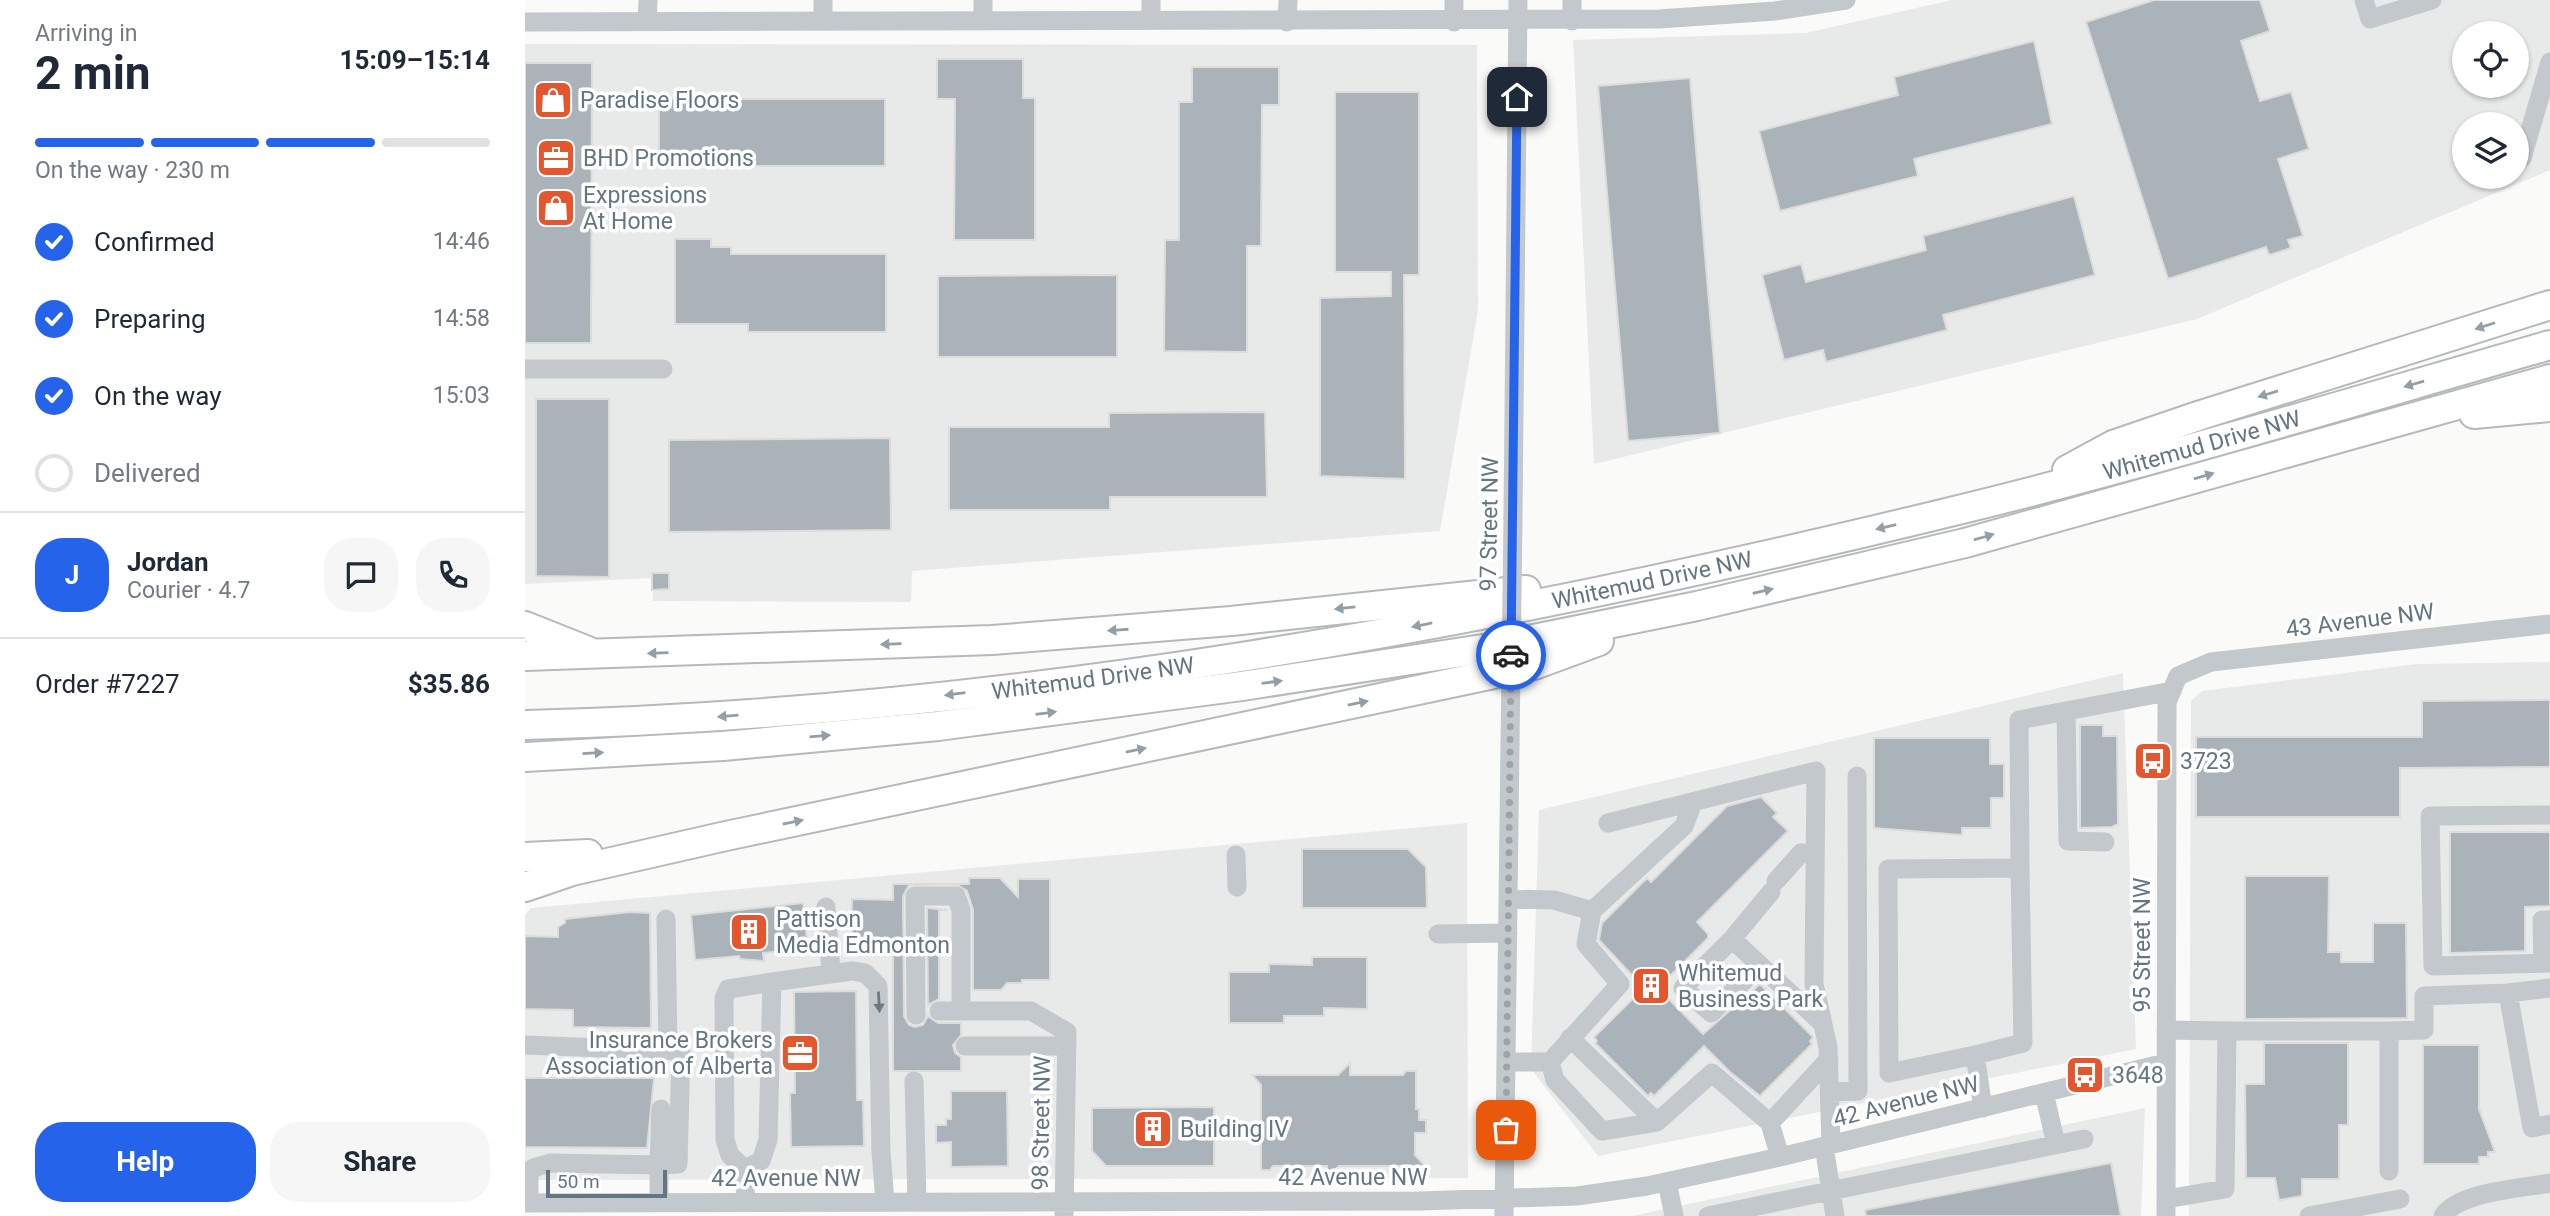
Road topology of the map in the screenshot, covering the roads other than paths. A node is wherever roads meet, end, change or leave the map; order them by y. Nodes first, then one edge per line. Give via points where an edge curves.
1 (647, 0) edge
2 (823, 0) edge
3 (983, 0) edge
4 (1151, 0) edge
5 (1288, 0) edge
6 (1454, 0) edge
7 (1518, 0) edge
8 (1572, 0) edge
9 (2364, 0) edge
10 (2432, 0) edge
11 (1835, 1) edge
12 (1694, 8) edge
13 (1151, 20) junction
14 (823, 21) junction
15 (983, 21) junction
16 (1518, 21) junction
17 (1572, 21) junction
18 (525, 22) edge
19 (647, 22) junction
20 (1287, 22) junction
21 (1454, 22) junction
22 (2550, 62) edge
23 (2529, 134) edge
24 (2550, 305) edge
25 (2550, 345) edge
26 (525, 369) edge
27 (663, 369) dead end
28 (2550, 379) edge
29 (2550, 407) edge
30 (2405, 421) junction
31 (2023, 493) junction
32 (1602, 592) junction
33 (1697, 606) junction
34 (2550, 624) edge
35 (525, 626) edge
36 (600, 655) junction
37 (525, 656) edge
38 (2175, 684) junction
39 (2066, 711) junction
40 (525, 725) edge
41 (525, 757) edge
42 (1857, 776) dead end
43 (1692, 805) junction
44 (2550, 815) edge
45 (1608, 823) dead end
46 (726, 836) junction
47 (2105, 842) dead end
48 (1815, 854) junction
49 (1236, 855) dead end
50 (525, 857) edge
51 (2020, 868) junction
52 (525, 887) edge
53 (1237, 887) dead end
54 (1509, 899) junction
55 (826, 907) dead end
56 (1592, 911) junction
57 (666, 919) dead end
58 (2550, 920) edge
59 (1508, 933) junction
60 (1438, 934) dead end
61 (1732, 939) junction
62 (2547, 963) edge
63 (1759, 965) junction
64 (831, 972) junction
65 (772, 982) junction
66 (2550, 988) edge
67 (2508, 993) junction
68 (939, 1011) dead end
69 (961, 1011) junction
70 (916, 1015) dead end
71 (1823, 1024) junction
72 (2166, 1030) junction
73 (2227, 1031) junction
74 (2389, 1031) junction
75 (1570, 1038) junction
76 (1067, 1039) junction
77 (525, 1045) edge
78 (965, 1046) dead end
79 (668, 1050) junction
80 (1975, 1055) junction
81 (1829, 1059) junction
82 (1506, 1062) junction
83 (1550, 1062) junction
84 (2165, 1063) junction
85 (914, 1081) dead end
86 (1830, 1092) junction
87 (2044, 1093) junction
88 (1983, 1108) junction
89 (661, 1109) dead end
90 (1657, 1122) junction
91 (1770, 1123) junction
92 (2550, 1124) edge
93 (2084, 1139) dead end
94 (2056, 1144) junction
95 (1828, 1145) junction
96 (1780, 1157) junction
97 (659, 1165) junction
98 (744, 1169) junction
99 (2389, 1171) dead end
100 (1667, 1182) junction
101 (2550, 1183) edge
102 (1830, 1189) junction
103 (2400, 1199) dead end
104 (659, 1202) junction
105 (746, 1202) junction
106 (885, 1202) junction
107 (916, 1202) junction
108 (527, 1203) edge
109 (1064, 1208) edge
110 (1419, 1208) edge
111 (1505, 1208) edge
112 (2166, 1208) edge
113 (1674, 1216) edge
114 (1708, 1216) edge
115 (1835, 1216) edge
116 (2309, 1216) edge
117 (2443, 1216) edge

1 - 19 street
2 - 14 street
3 - 15 street
4 - 13 street
5 - 20 street
6 - 21 street
7 - 16 street, 97 Street NW
8 - 17 street
9 - 10 street via 2370,19
11 - 12 street
12 - 17 street
13 - 15 street
13 - 20 street
14 - 15 street
14 - 19 street
16 - 17 street
16 - 21 street
16 - 54 street, 97 Street NW, bridge
18 - 19 street
20 - 21 street
22 - 23 street
24 -> 31 highway via 2113,445
25 -> 31 highway, Whitemud Drive NW
26 - 27 street
28 - 30 highway, Whitemud Drive NW
29 - 30 highway
33 -> 30 highway, Whitemud Drive NW via 1965,543
31 -> 32 highway, Whitemud Drive NW
32 -> 36 highway via 1531,589 1475,593 1231,621 992,640
32 -> 40 highway, Whitemud Drive NW via 1362,636 1055,682 745,715
41 -> 33 highway, Whitemud Drive NW via 723,746 1062,711 1489,648
46 -> 33 highway via 1489,675 1534,664
34 - 38 street, 43 Avenue NW via 2211,662
35 - 36 highway
36 - 37 highway
38 - 39 street, 43 Avenue NW
38 - 72 street, 95 Street NW via 2167,702
39 - 47 street via 2068,841
39 - 51 street, 43 Avenue NW via 2018,720
42 - 86 street via 1858,1091
43 - 45 street
43 - 48 street via 1816,771
43 - 56 street via 1684,826
44 - 62 street via 2430,816 2433,966
46 - 50 highway via 594,854
46 - 52 highway via 572,871
48 - 61 street via 1801,853
48 - 71 street via 1814,984
49 - 53 street
51 - 80 street via 2023,1043
51 - 80 street via 1888,869 1889,1073
54 - 56 street via 1554,900
54 - 59 street, 97 Street NW
55 - 64 street
56 - 75 street via 1587,944 1620,984
57 - 79 street
58 - 62 street via 2542,920
59 - 60 street
59 - 82 street, 97 Street NW
61 - 63 street
61 - 63 street via 1683,988 1711,1013
63 - 71 street
64 - 65 street
64 -> 106 street via 865,973 878,986
65 - 98 street via 767,1153
65 - 98 street via 727,989 724,998 725,1140 730,1156
66 - 67 street
67 - 74 street via 2424,996 2424,1030
67 - 92 street via 2532,1128
68 - 69 street
69 - 70 street via 961,910 956,895 915,895
69 - 76 street via 1031,1011
71 - 81 street
72 - 73 street
72 - 84 street, 95 Street NW
73 - 74 street
73 - 112 street via 2225,1189
74 - 99 street
75 - 83 street
75 - 90 street
76 - 78 street
76 - 109 street, 98 Street NW
77 - 79 street
79 - 97 street via 681,1051 678,1164
80 - 88 street
81 - 86 street
81 - 91 street
82 - 83 street
82 - 111 street, 97 Street NW
83 - 90 street via 1555,1080 1602,1131
84 - 87 street, 42 Avenue NW
84 - 112 street, 95 Street NW
85 - 107 street
86 - 95 street
87 - 88 street, 42 Avenue NW
87 - 94 street
88 - 95 street, 42 Avenue NW
89 - 97 street
90 - 91 street via 1712,1073
91 - 96 street
93 - 94 street
94 - 102 street
95 - 96 street, 42 Avenue NW
95 - 102 street
96 - 100 street, 42 Avenue NW
97 - 104 street
97 - 108 street via 550,1163 533,1168
98 - 105 street
100 - 111 street, 42 Avenue NW
100 - 113 street
101 - 117 street via 2479,1196 2449,1207
102 - 114 street
102 - 115 street
103 - 116 street
104 - 105 street, 42 Avenue NW
104 - 108 street, 42 Avenue NW
105 - 106 street, 42 Avenue NW
106 - 107 street, 42 Avenue NW
107 - 109 street, 42 Avenue NW
109 - 110 street, 42 Avenue NW
110 - 111 street, 42 Avenue NW

